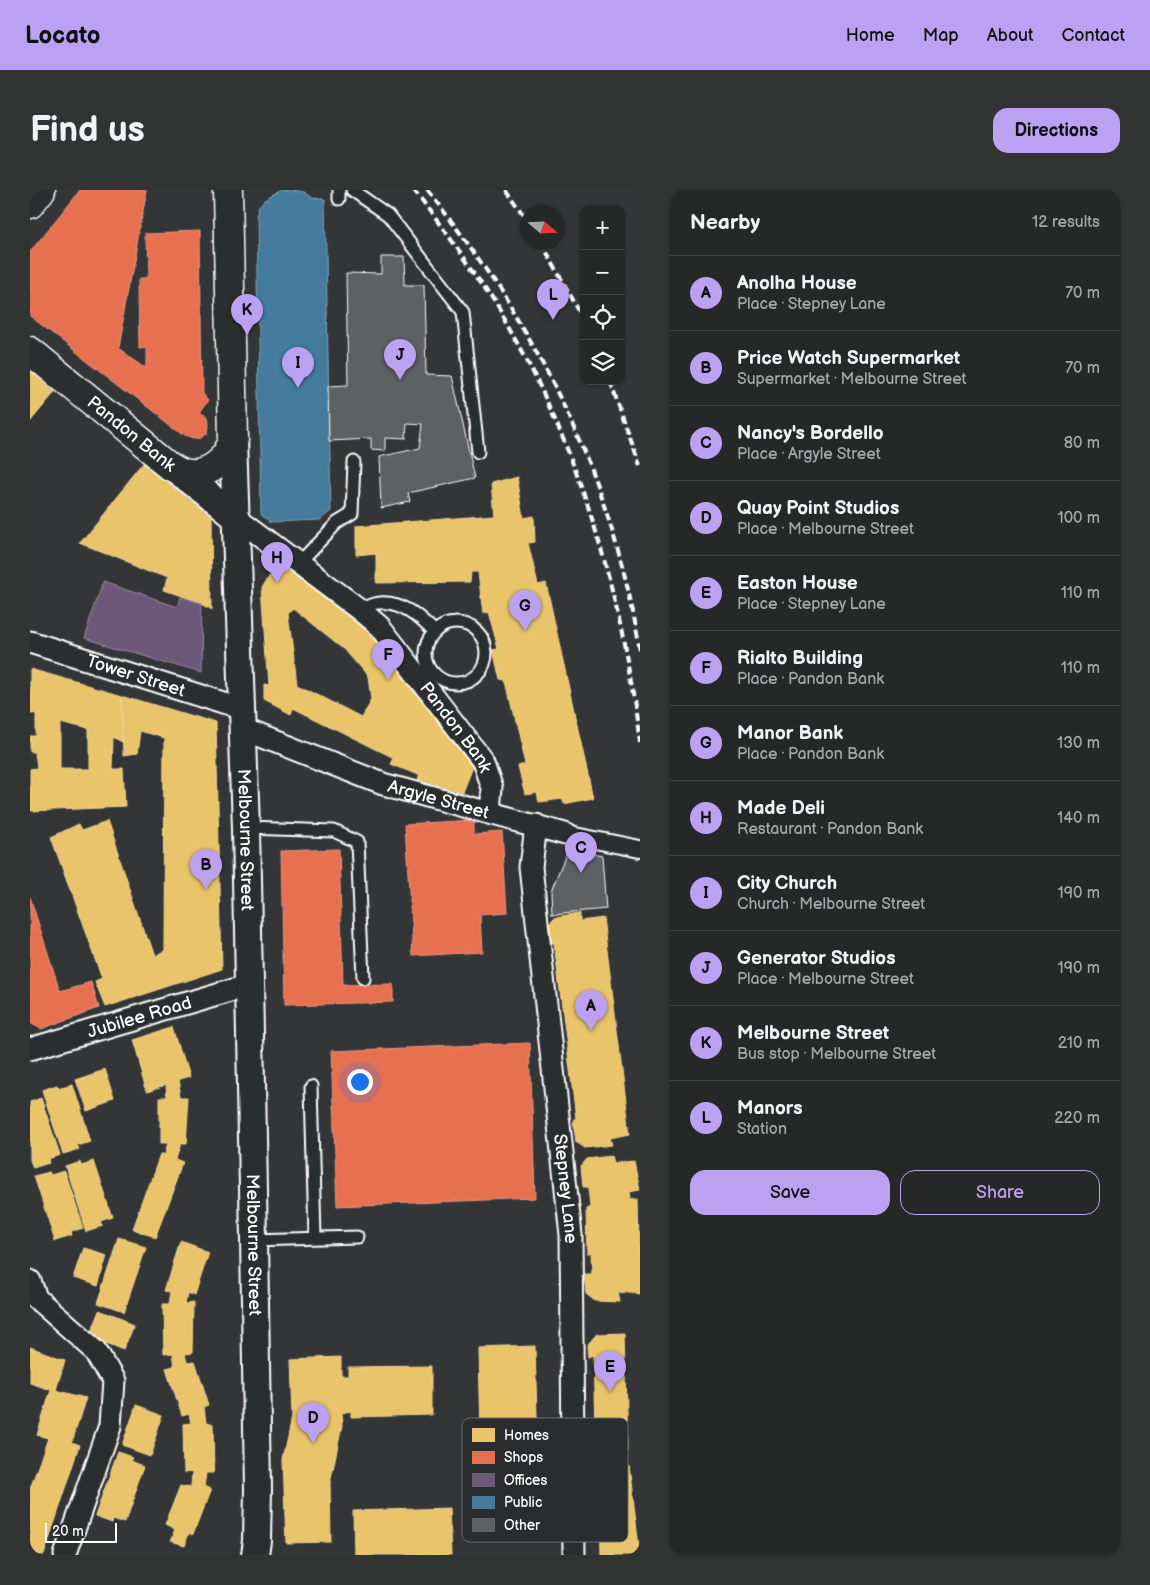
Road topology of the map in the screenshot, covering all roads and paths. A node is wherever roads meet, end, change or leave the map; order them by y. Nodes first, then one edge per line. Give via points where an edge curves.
1 (41, 190) edge
2 (352, 190) edge
3 (231, 193) edge
4 (30, 204) edge
5 (30, 351) edge
6 (233, 439) junction
7 (478, 452) dead end
8 (354, 462) dead end
9 (170, 466) junction
10 (237, 518) junction
11 (298, 564) junction
12 (360, 610) junction
13 (435, 632) junction
14 (30, 642) edge
15 (242, 719) junction
16 (490, 812) junction
17 (536, 825) junction
18 (246, 828) junction
19 (565, 834) joint
20 (640, 849) edge
21 (363, 978) dead end
22 (248, 984) junction
23 (30, 1049) edge
24 (311, 1086) dead end
25 (357, 1237) dead end
26 (315, 1238) junction
27 (254, 1240) junction
28 (30, 1281) edge
29 (573, 1418) edge
30 (574, 1542) edge
31 (65, 1555) edge
32 (255, 1555) edge
33 (574, 1555) edge

1 - 4 main road
2 - 7 lane via 388,215 463,312
3 - 6 main road, Melbourne Street
5 - 9 main road, Pandon Bank
6 - 9 main road, Pandon Bank via 227,454 204,471 183,472
6 - 10 street, Melbourne Street
8 - 11 lane via 352,514 336,523
9 - 10 street
10 - 11 street, Pandon Bank
10 - 15 street, Melbourne Street
11 - 12 street, Pandon Bank
12 - 13 lane via 377,603 399,605 418,615
12 - 16 street, Pandon Bank via 380,627 483,761 492,788
13 - 13 lane via 427,645 426,655 435,675 453,683 468,681 477,675 484,666 486,649 484,639 476,630 462,623 447,624
14 - 15 street, Tower Street
15 - 16 street, Argyle Street via 383,784
15 - 18 street, Melbourne Street
16 - 17 street, Argyle Street
17 - 19 street, Argyle Street
17 - 29 street, Stepney Lane via 531,867 571,1235
18 - 21 lane via 334,831 357,842
18 - 22 street, Melbourne Street
19 - 20 street, Argyle Street
22 - 23 street, Jubilee Road
22 - 27 street, Melbourne Street
24 - 26 lane
25 - 26 lane
26 - 27 lane
27 - 32 street, Melbourne Street via 258,1489
28 - 31 street via 36,1298 96,1351 113,1381 110,1426
30 - 33 street, Stepney Lane

